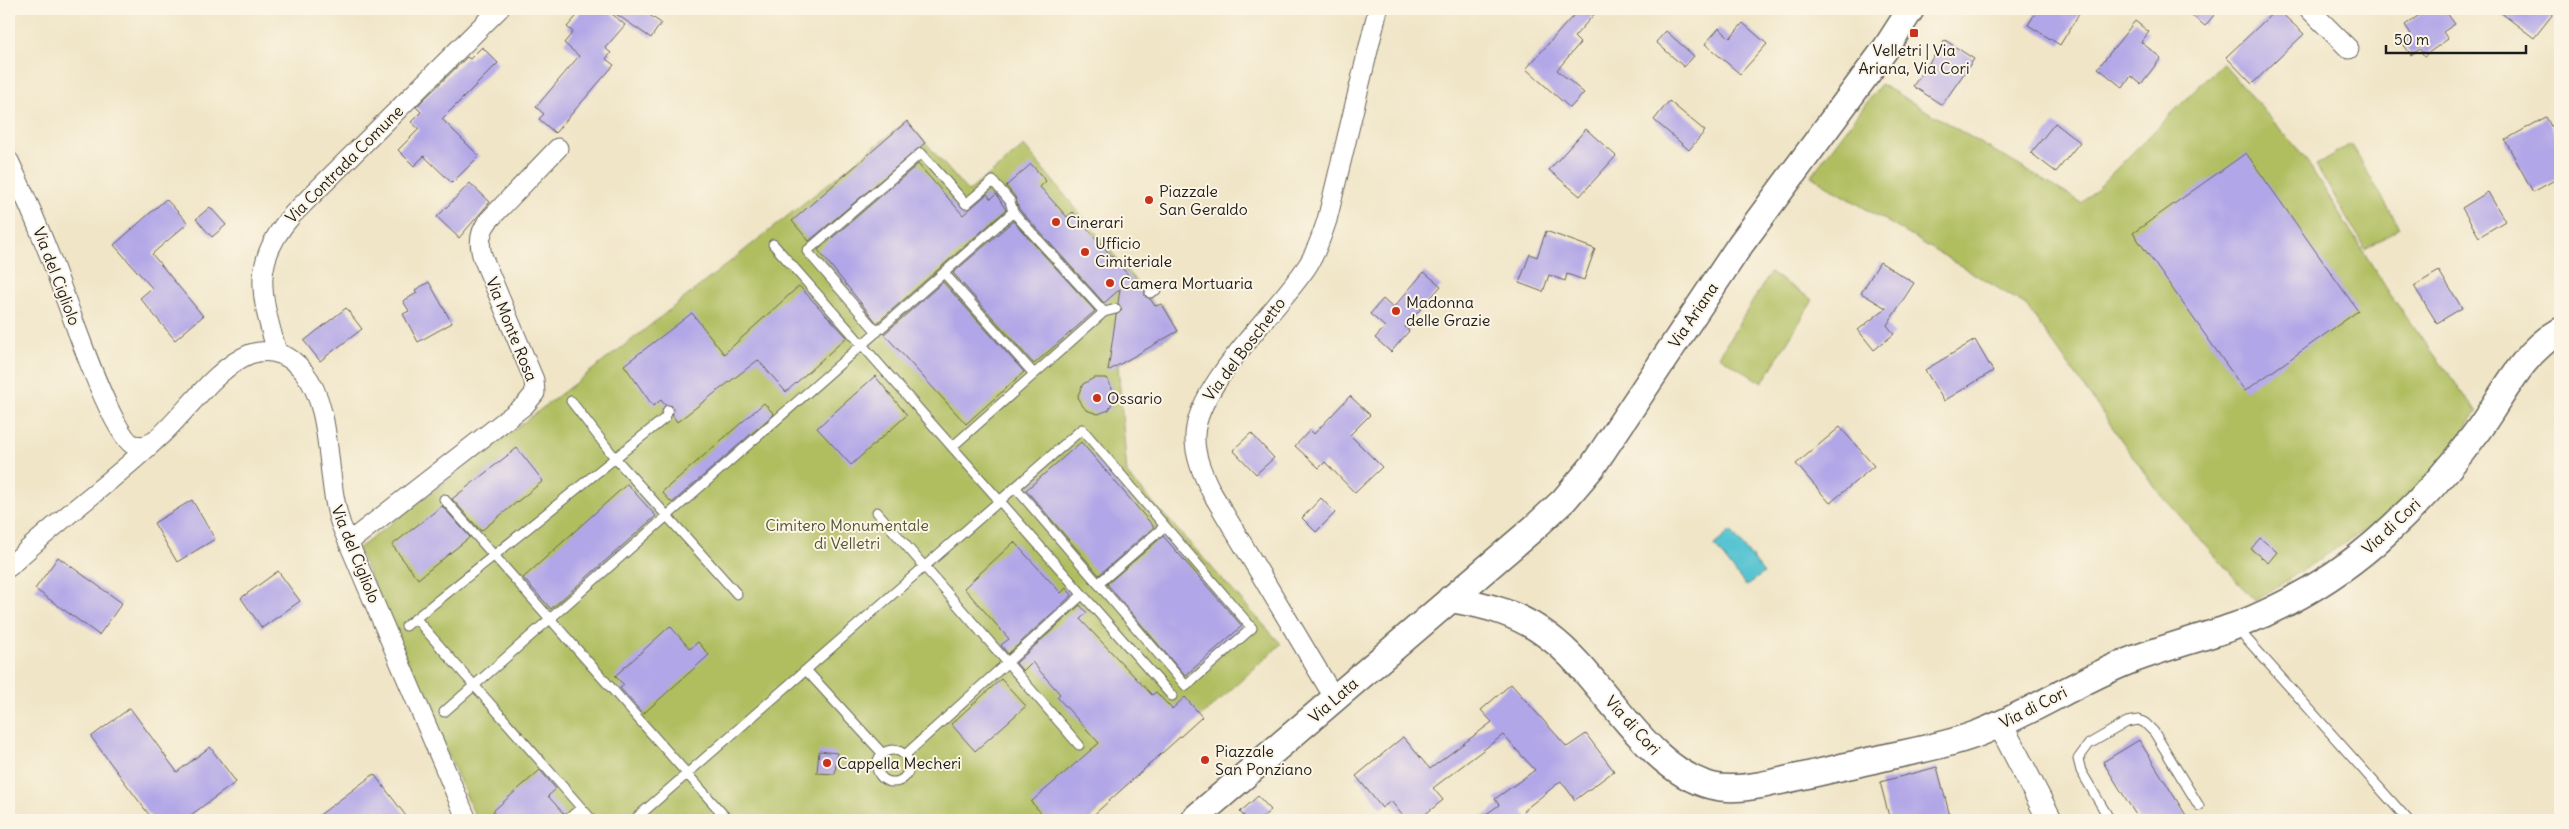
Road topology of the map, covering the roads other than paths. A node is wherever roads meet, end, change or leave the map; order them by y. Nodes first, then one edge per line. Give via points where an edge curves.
1 (499, 9) edge
2 (1378, 9) edge
3 (1911, 9) edge
4 (2309, 9) edge
5 (2349, 49) dead end
6 (558, 148) dead end
7 (9, 161) edge
8 (1013, 212) junction
9 (773, 244) dead end
10 (944, 273) junction
11 (1116, 309) dead end
12 (1104, 312) junction
13 (2560, 331) edge
14 (878, 332) junction
15 (862, 345) junction
16 (277, 352) junction
17 (1034, 374) junction
18 (571, 401) dead end
19 (668, 410) dead end
20 (158, 438) junction
21 (952, 447) junction
22 (615, 458) junction
23 (1015, 487) junction
24 (444, 499) dead end
25 (999, 501) junction
26 (877, 512) dead end
27 (667, 515) junction
28 (1165, 526) junction
29 (349, 542) junction
30 (494, 556) junction
31 (9, 567) edge
32 (924, 567) junction
33 (1098, 584) junction
34 (738, 594) dead end
35 (1082, 595) junction
36 (1450, 599) junction
37 (550, 618) junction
38 (416, 619) junction
39 (406, 626) dead end
40 (2235, 626) junction
41 (1008, 662) junction
42 (806, 670) junction
43 (474, 685) junction
44 (1172, 696) dead end
45 (1335, 699) junction
46 (444, 712) dead end
47 (2000, 724) junction
48 (1079, 745) dead end
49 (882, 753) junction
50 (905, 755) junction
51 (687, 774) junction
52 (2199, 806) dead end
53 (582, 808) junction
54 (466, 820) edge
55 (567, 820) edge
56 (592, 820) edge
57 (634, 820) edge
58 (728, 820) edge
59 (1193, 820) edge
60 (2050, 820) edge
61 (2110, 820) edge
62 (2408, 820) edge

1 - 16 street, Via Contrada Comune via 293,214 272,239 265,257 263,281
2 - 45 street, Via del Boschetto via 1318,246 1301,275 1215,383 1202,406 1194,435 1197,459 1206,482
3 - 36 main road, Via Ariana via 1745,238 1584,477 1544,519
4 - 5 street
6 - 29 street, Via Monte Rosa via 489,220 480,239 483,258 534,380 532,397 525,406
7 - 20 street, Via del Cigliolo via 120,431 129,443 138,446
8 - 10 lane
8 - 12 lane
8 - 14 lane via 1010,201 993,181 966,204 921,153 808,251
9 - 15 lane
10 - 14 lane
10 - 17 lane
11 - 12 lane
12 - 17 lane
13 - 40 main road, Via di Cori via 2526,360 2445,473 2374,544 2302,594
14 - 15 lane
15 - 21 lane
15 - 27 lane
16 - 20 street, Via del Cigliolo via 258,352 233,364
16 - 29 street, Via del Cigliolo via 302,369 317,396 324,421 334,500
17 - 21 lane
18 - 22 lane
19 - 22 lane via 665,418
20 - 31 street, Via del Cigliolo
21 - 25 lane
22 - 27 lane
22 - 30 lane
23 - 25 lane
23 - 28 lane via 1082,429
23 - 33 lane
24 - 30 lane
25 - 32 lane
25 - 35 lane
26 - 32 lane
27 - 34 lane
27 - 37 lane
28 - 33 lane
28 - 33 lane via 1252,628 1186,686
29 - 54 street, Via del Cigliolo
30 - 37 lane
30 - 38 lane
32 - 41 lane
32 - 42 lane
35 - 41 lane
35 - 44 lane
36 - 45 main road, Via Lata
36 - 47 main road, Via di Cori via 1505,611 1549,636 1578,663 1656,752 1685,774 1712,786 1735,788 1770,784 1943,744
37 - 43 lane
37 - 51 lane
38 - 39 lane
38 - 43 lane
40 - 47 main road, Via di Cori via 2128,661
40 - 62 lane
41 - 48 lane
41 - 50 lane
42 - 49 lane
42 - 51 lane
43 - 46 lane
43 - 53 lane
45 - 59 main road, Via Lata
47 - 60 street
49 - 50 lane via 891,749
49 - 50 lane via 876,762 877,772 892,782 902,779 908,770
51 - 57 lane
51 - 58 lane
52 - 61 lane via 2154,732 2145,723 2134,720 2089,744 2078,759 2080,771
53 - 55 lane
53 - 56 lane

